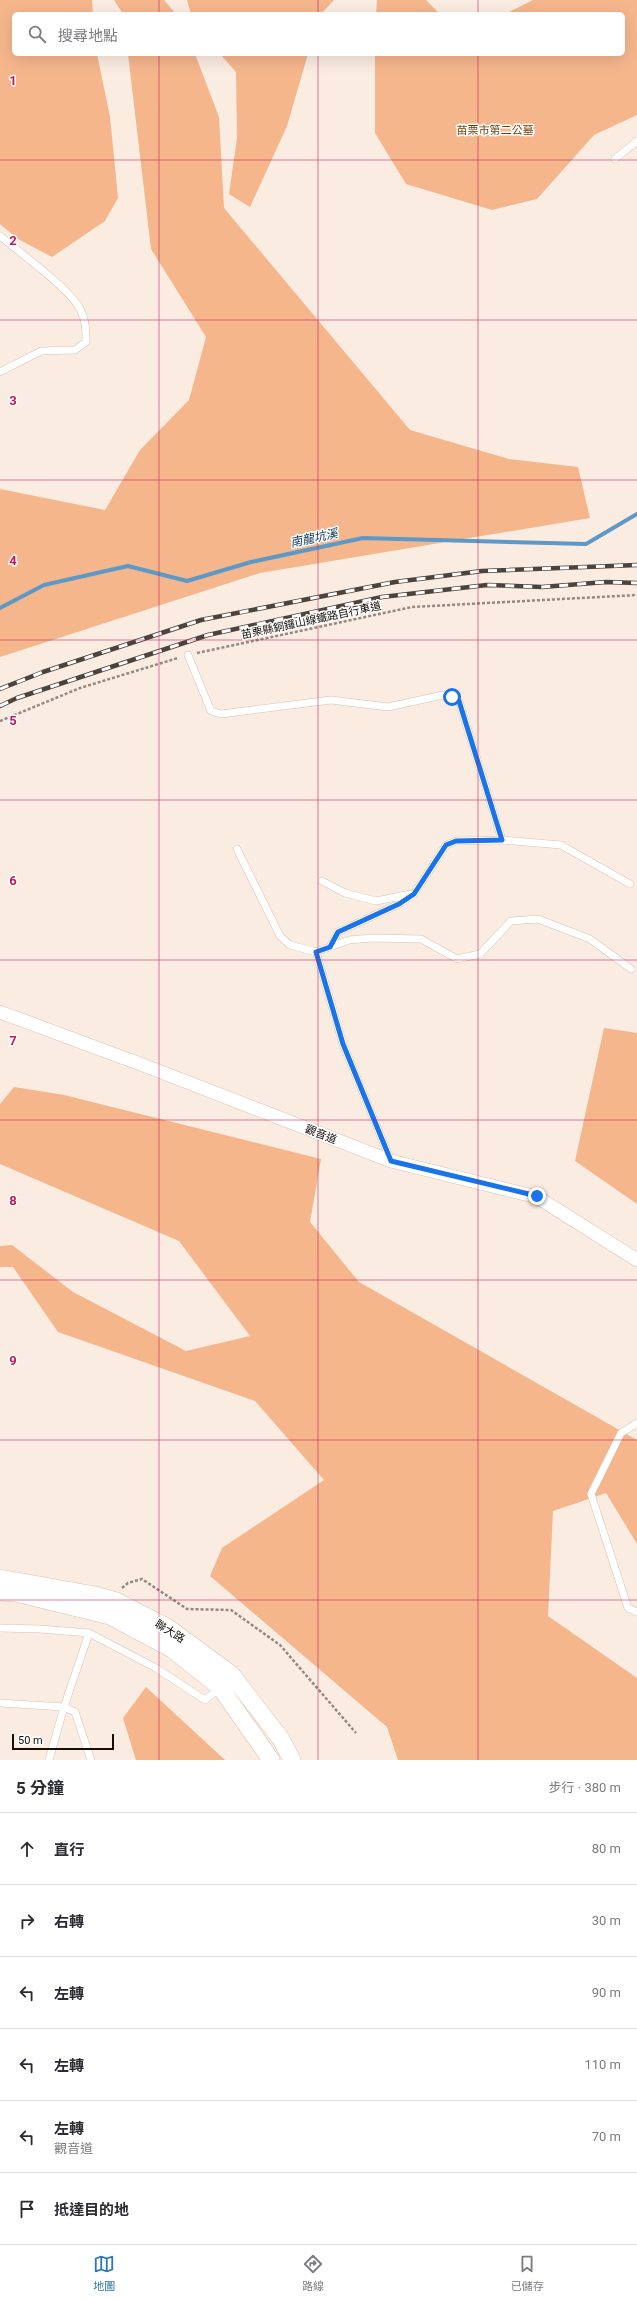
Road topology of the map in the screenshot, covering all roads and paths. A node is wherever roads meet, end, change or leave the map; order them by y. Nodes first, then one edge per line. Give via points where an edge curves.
1 (637, 141) edge
2 (615, 159) dead end
3 (0, 236) edge
4 (0, 372) edge
5 (637, 595) edge
6 (188, 655) junction
7 (0, 721) edge
8 (502, 840) junction
9 (237, 849) dead end
10 (322, 881) dead end
11 (630, 884) dead end
12 (414, 894) junction
13 (330, 947) junction
14 (316, 952) junction
15 (631, 970) dead end
16 (0, 1012) edge
17 (391, 1161) junction
18 (637, 1260) edge
19 (637, 1423) edge
20 (0, 1578) edge
21 (0, 1592) edge
22 (113, 1609) junction
23 (637, 1612) edge
24 (0, 1628) edge
25 (89, 1633) junction
26 (231, 1674) junction
27 (220, 1687) junction
28 (0, 1703) edge
29 (64, 1707) junction
30 (356, 1733) dead end
31 (49, 1760) edge
32 (91, 1760) edge
33 (271, 1760) edge
34 (292, 1760) edge

1 - 2 lane
3 - 4 lane via 56,283 80,307 87,327 86,342 75,350 41,351
5 - 6 path, 苗栗縣銅鑼山線鐵路自行車道 via 412,607
6 - 7 path, 苗栗縣銅鑼山線鐵路自行車道 via 80,688
6 - 8 lane via 211,711 221,714 331,700 388,707 443,695 459,701
8 - 11 lane via 561,845
8 - 12 lane via 456,841 446,845
9 - 14 lane via 280,936 290,945
10 - 12 lane via 345,893 376,901
12 - 13 lane via 399,904 338,932
13 - 14 lane
13 - 15 lane via 350,940 372,938 421,939 457,959 480,954 511,921 538,919 590,939
14 - 17 lane via 343,1044
16 - 17 street, 觀音道
17 - 18 street, 觀音道 via 537,1196
19 - 23 lane via 621,1433 591,1494 628,1608
20 - 22 street, 聯大路 via 95,1595
21 - 22 street, 聯大路
22 - 26 street, 聯大路 via 167,1627
22 - 27 street, 聯大路 via 172,1649
22 - 30 path via 118,1592 128,1583 142,1579 187,1609 231,1610 280,1645
24 - 25 lane
25 - 27 lane via 156,1668 205,1700
25 - 29 lane
26 - 27 street
26 - 34 street, 聯大路 via 281,1739
27 - 33 street, 聯大路
28 - 29 lane
29 - 31 lane
29 - 32 lane via 75,1712

